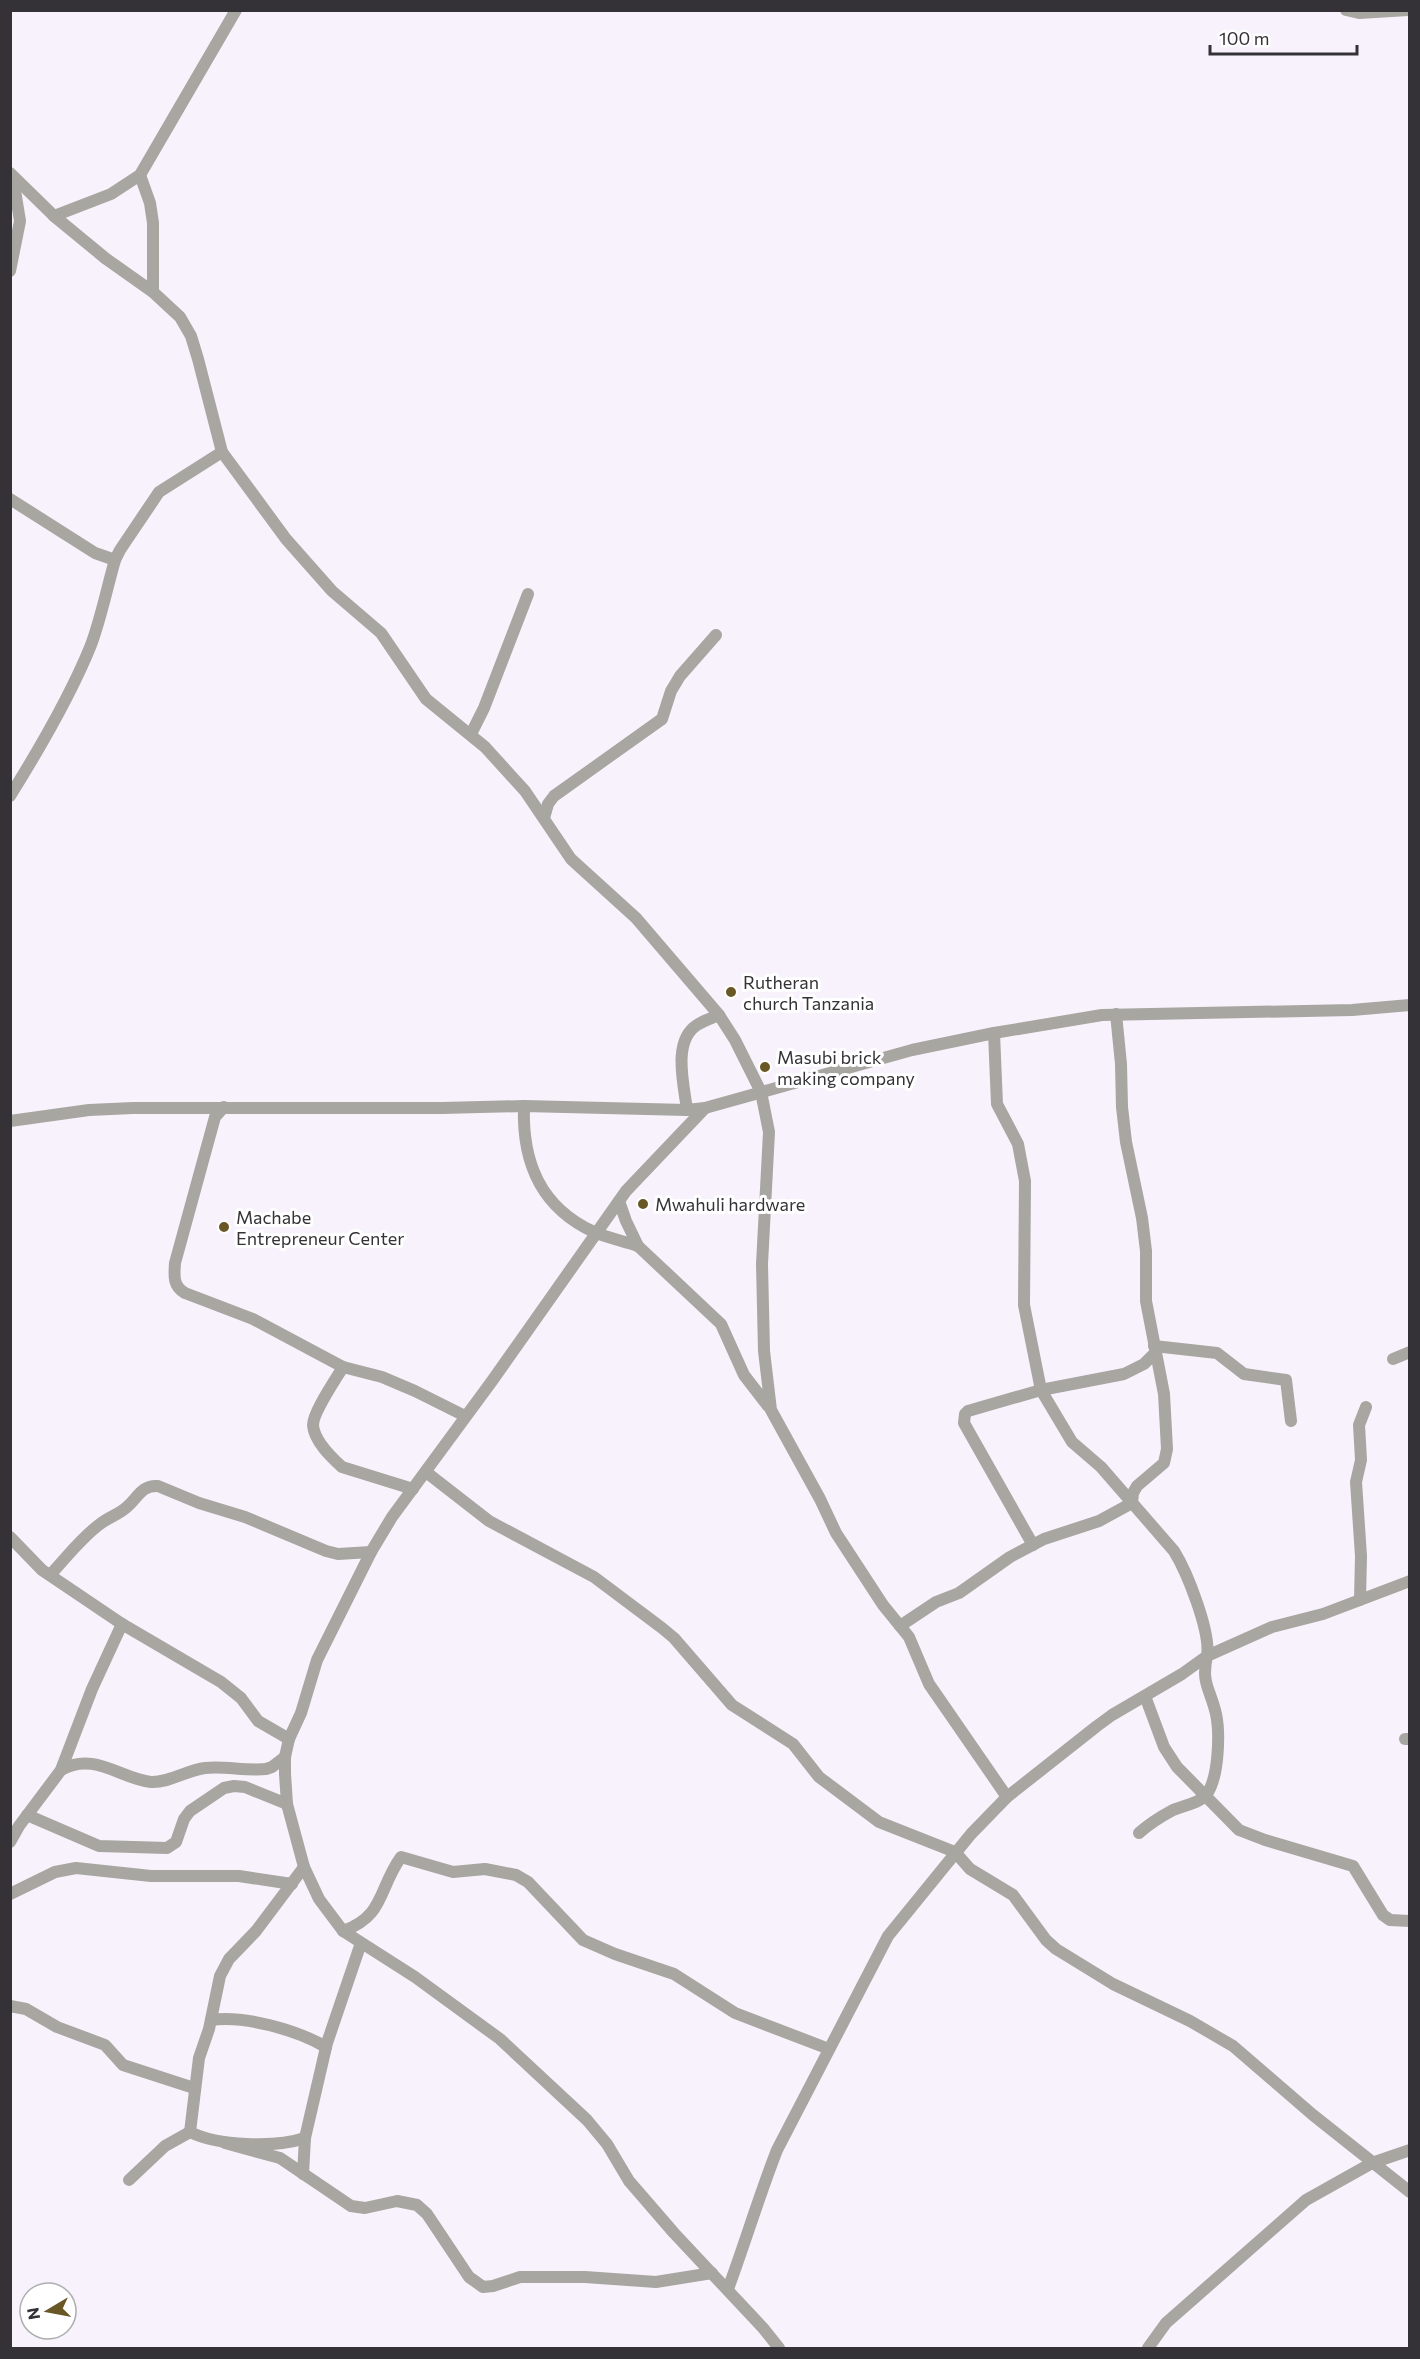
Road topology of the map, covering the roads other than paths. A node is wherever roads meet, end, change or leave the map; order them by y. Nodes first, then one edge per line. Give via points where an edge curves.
1 (236, 10) edge
2 (1346, 10) edge
3 (1408, 10) edge
4 (12, 175) edge
5 (140, 175) junction
6 (54, 216) junction
7 (10, 272) edge
8 (153, 292) junction
9 (222, 452) junction
10 (10, 500) edge
11 (114, 560) junction
12 (528, 594) dead end
13 (716, 635) dead end
14 (471, 734) junction
15 (10, 796) edge
16 (544, 818) junction
17 (1410, 1005) edge
18 (1116, 1014) junction
19 (719, 1015) junction
20 (994, 1033) junction
21 (761, 1092) junction
22 (524, 1106) junction
23 (224, 1107) junction
24 (705, 1108) junction
25 (687, 1110) junction
26 (10, 1121) edge
27 (619, 1201) junction
28 (596, 1233) junction
29 (638, 1246) junction
30 (1154, 1349) junction
31 (1410, 1352) edge
32 (1393, 1359) dead end
33 (343, 1367) junction
34 (1041, 1390) junction
35 (1366, 1407) dead end
36 (771, 1410) junction
37 (465, 1416) junction
38 (1291, 1420) dead end
39 (426, 1472) junction
40 (413, 1489) junction
41 (1132, 1503) junction
42 (11, 1540) edge
43 (1033, 1545) junction
44 (371, 1552) junction
45 (50, 1575) junction
46 (1410, 1581) edge
47 (1360, 1600) junction
48 (122, 1624) junction
49 (900, 1626) junction
50 (1207, 1656) junction
51 (1182, 1674) junction
52 (1205, 1682) junction
53 (1144, 1696) junction
54 (289, 1739) junction
55 (285, 1757) junction
56 (61, 1770) junction
57 (1007, 1797) junction
58 (1205, 1797) junction
59 (287, 1804) junction
60 (25, 1817) junction
61 (10, 1819) edge
62 (1139, 1833) dead end
63 (10, 1842) edge
64 (955, 1852) junction
65 (304, 1867) junction
66 (291, 1884) junction
67 (10, 1894) edge
68 (1410, 1921) edge
69 (343, 1931) junction
70 (361, 1943) junction
71 (10, 2006) edge
72 (211, 2020) junction
73 (326, 2047) junction
74 (829, 2049) junction
75 (194, 2088) junction
76 (190, 2132) junction
77 (305, 2139) junction
78 (225, 2143) junction
79 (1410, 2150) edge
80 (1372, 2163) junction
81 (303, 2174) junction
82 (129, 2180) dead end
83 (1410, 2192) edge
84 (712, 2273) junction
85 (728, 2289) junction
86 (779, 2349) edge
87 (1148, 2349) edge

1 - 5 street
2 - 3 street
4 - 6 street
4 - 7 street via 20,212
5 - 6 street via 111,194
5 - 8 street via 153,223
6 - 8 street
8 - 9 street via 180,317 190,336
9 - 11 street via 159,492
9 - 14 street via 307,565 381,633 426,699
10 - 11 street via 95,553
11 - 15 street via 86,657
12 - 14 street
13 - 16 street via 680,676 662,719 554,796
14 - 16 street via 525,791
16 - 19 street via 579,869 636,918
17 - 18 street via 1352,1010
18 - 20 street
18 - 30 street via 1122,1107 1142,1218 1146,1301
19 - 21 street
19 - 25 street via 695,1026 682,1045
20 - 21 street via 912,1050
20 - 34 street via 997,1104 1018,1144 1025,1181 1024,1305
21 - 24 street
21 - 36 street via 769,1132 762,1264 764,1351
22 - 23 street
22 - 25 street
22 - 28 street via 525,1145 534,1174 566,1214
23 - 26 street via 89,1110
23 - 33 street via 215,1118 178,1252 176,1284 185,1293 253,1319
24 - 25 street
24 - 27 street
27 - 28 street
27 - 29 street
28 - 29 street
28 - 37 street
29 - 36 street via 721,1324 744,1375
30 - 34 street via 1143,1364 1124,1374
30 - 38 street via 1217,1353 1244,1374 1286,1380
30 - 41 street via 1164,1394 1166,1457 1137,1486
31 - 32 street
33 - 37 street via 382,1377
33 - 40 street via 314,1418 316,1434 342,1467
34 - 41 street via 1072,1442 1101,1467
34 - 43 street via 968,1411 964,1419
35 - 47 street via 1359,1425 1361,1455 1356,1482
36 - 49 street via 836,1533
37 - 39 street
39 - 40 street
39 - 64 street via 489,1521 594,1577 662,1628 732,1705 793,1744 819,1777 869,1815
40 - 44 street
41 - 43 street via 1099,1521
41 - 50 street via 1180,1560 1201,1615 1208,1642
42 - 45 street
43 - 49 street
44 - 45 street via 326,1551 245,1517 152,1486 143,1489 129,1505 83,1538
44 - 54 street via 318,1660
45 - 48 street
46 - 47 street
47 - 50 street via 1272,1627
48 - 54 street via 221,1682 241,1698 258,1721
48 - 56 street
49 - 57 street via 909,1637 929,1684
50 - 51 street
50 - 52 street
51 - 52 street
51 - 53 street
52 - 58 street via 1218,1727 1215,1770
53 - 57 street via 1112,1715
53 - 58 street via 1169,1755
54 - 55 street
55 - 56 street via 266,1769 207,1768 161,1782 94,1764
55 - 59 street
56 - 60 street
57 - 64 street
58 - 62 street via 1159,1818
58 - 68 street via 1239,1830 1353,1866 1383,1915 1390,1920
59 - 60 street via 245,1787 224,1788 189,1811 176,1842 167,1848 99,1846
59 - 65 street
60 - 61 street
60 - 63 street
64 - 74 street via 888,1936
64 - 80 street via 970,1869 1013,1895 1056,1949 1113,1984 1233,2046
65 - 66 street
65 - 69 street via 319,1899
66 - 67 street via 239,1876 151,1876 76,1868 55,1872
66 - 72 street via 224,1966
69 - 70 street
69 - 74 street via 359,1925 373,1912 401,1857 453,1872 485,1869 516,1875 528,1882 583,1940 674,1974 735,2013
70 - 73 street
70 - 84 street via 500,2039 587,2120 629,2181
71 - 75 street via 26,2009 57,2027 105,2045 123,2065
72 - 73 street via 254,2022
72 - 75 street
73 - 77 street
74 - 85 street via 777,2150
75 - 76 street
76 - 78 street
76 - 82 street via 165,2146
77 - 78 street
77 - 81 street
78 - 81 street via 272,2154
79 - 80 street
80 - 83 street
80 - 87 street via 1306,2200 1289,2214 1166,2323
81 - 84 street via 357,2208 397,2201 417,2205 469,2277 483,2287 520,2277 656,2282
84 - 85 street
85 - 86 street

